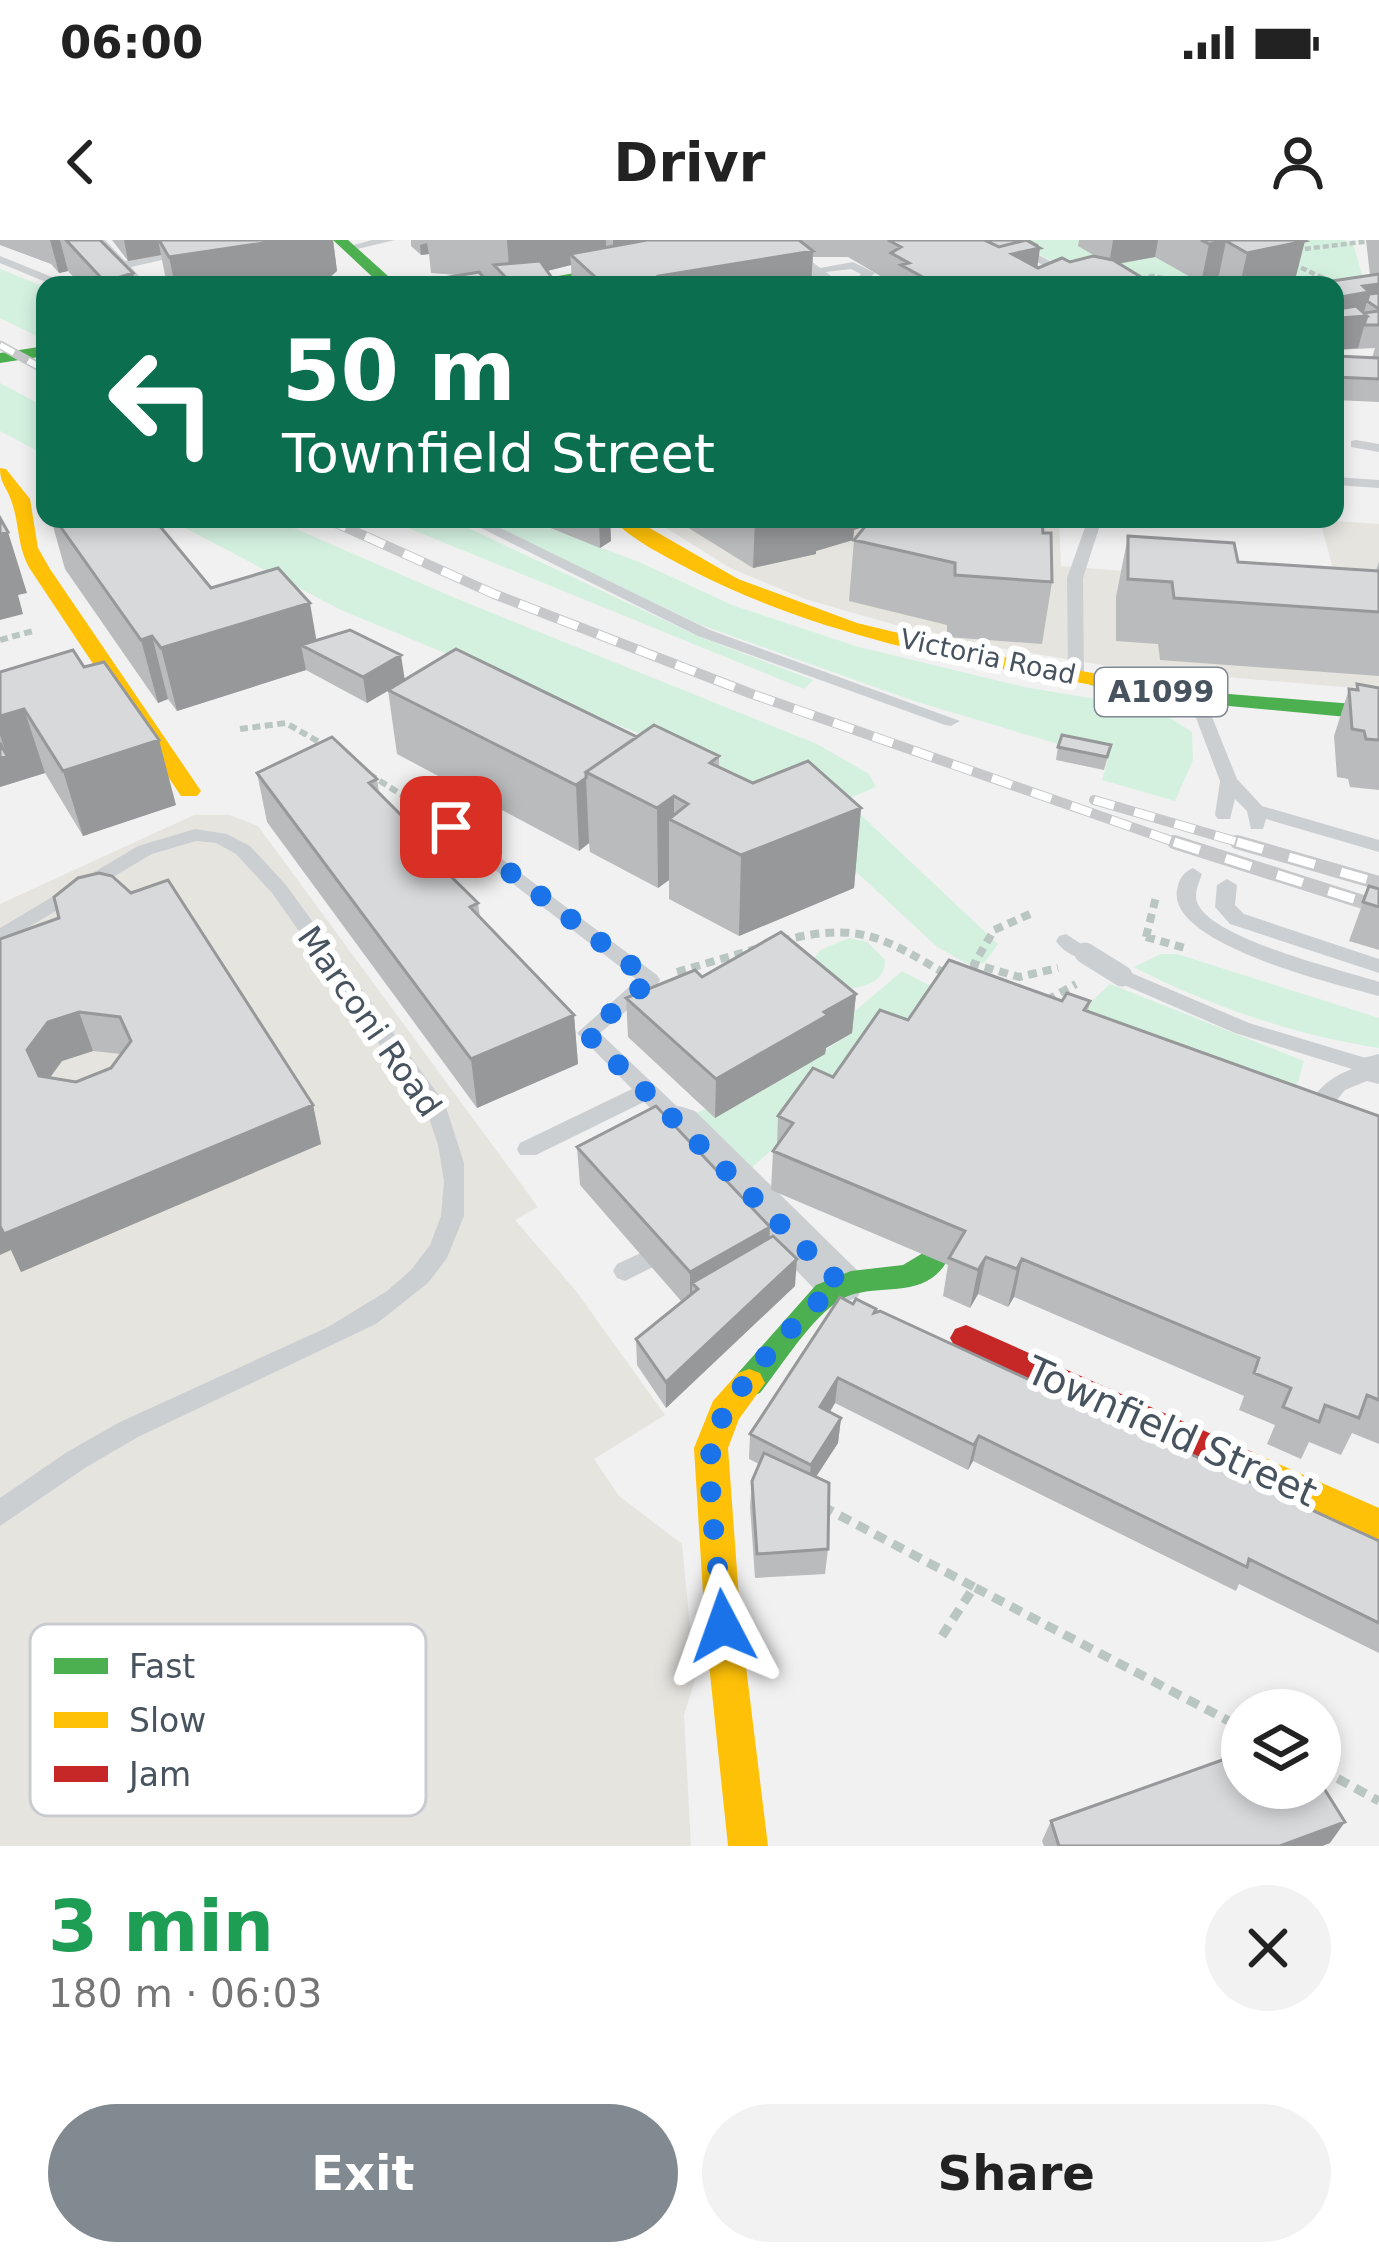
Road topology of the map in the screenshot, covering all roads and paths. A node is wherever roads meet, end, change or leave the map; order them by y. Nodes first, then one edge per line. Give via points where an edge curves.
1 (99, 240) edge
2 (389, 240) edge
3 (1003, 240) edge
4 (1379, 240) edge
5 (782, 242) edge
6 (344, 244) edge
7 (203, 250) edge
8 (1291, 251) dead end
9 (1281, 257) edge
10 (0, 259) edge
11 (123, 265) junction
12 (809, 271) junction
13 (41, 276) edge
14 (132, 276) edge
15 (380, 276) edge
16 (584, 276) edge
17 (817, 276) edge
18 (865, 276) edge
19 (1071, 276) edge
20 (1314, 276) edge
21 (1344, 287) edge
22 (1349, 289) edge
23 (36, 352) edge
24 (0, 358) edge
25 (1356, 444) dead end
26 (1379, 448) edge
27 (0, 472) edge
28 (1344, 482) edge
29 (1379, 484) edge
30 (23, 518) edge
31 (487, 528) edge
32 (634, 528) edge
33 (1092, 528) edge
34 (1076, 677) junction
35 (1196, 698) junction
36 (1379, 712) edge
37 (951, 721) dead end
38 (239, 729) dead end
39 (334, 751) edge
40 (352, 763) edge
41 (1229, 781) junction
42 (189, 791) dead end
43 (1224, 815) dead end
44 (451, 827) joint
45 (1379, 846) edge
46 (1193, 874) dead end
47 (1227, 885) dead end
48 (1030, 914) dead end
49 (0, 937) edge
50 (1146, 937) dead end
51 (1131, 942) dead end
52 (1081, 956) joint
53 (1379, 966) edge
54 (1049, 973) dead end
55 (650, 980) junction
56 (955, 980) edge
57 (1379, 988) edge
58 (1040, 1003) edge
59 (1378, 1069) edge
60 (663, 1106) junction
61 (1302, 1132) edge
62 (528, 1149) dead end
63 (933, 1258) dead end
64 (840, 1283) junction
65 (966, 1338) dead end
66 (818, 1504) edge
67 (0, 1514) edge
68 (1379, 1525) edge
69 (974, 1586) junction
70 (942, 1636) dead end
71 (1221, 1717) edge
72 (1341, 1780) edge
73 (1379, 1801) edge
74 (748, 1846) edge

1 - 11 lane
2 - 6 lane
3 - 19 lane
4 - 8 path
5 - 12 street
5 - 16 street
6 - 15 street
7 - 11 lane
9 - 20 path
10 - 13 lane
11 - 14 lane
12 - 17 street
12 - 18 lane via 853,265
21 - 22 path
23 - 24 street
25 - 26 lane
27 - 30 street via 21,499
28 - 29 lane
30 - 42 street via 40,569
31 - 37 lane via 704,633
32 - 34 street, Victoria Road / A1099 via 681,562 806,613
33 - 34 lane via 1075,578
34 - 35 street, Victoria Road / A1099
35 - 36 street, Victoria Road / A1099
35 - 41 lane
38 - 39 path via 286,723
40 - 44 path
41 - 43 lane
41 - 45 lane via 1257,818
44 - 55 lane
46 - 57 lane via 1187,904 1221,936
47 - 53 lane via 1225,907 1237,919
48 - 54 path via 994,930 974,964 1018,977
49 - 67 lane, Marconi Road via 170,840 220,838 243,850 437,1110 457,1193 441,1248 378,1309 100,1444
50 - 51 path
52 - 58 path
52 - 59 lane, bridge via 1242,1028
55 - 56 path via 843,927 887,937
55 - 60 lane via 587,1034
59 - 61 lane via 1329,1089
60 - 62 lane
60 - 64 street via 744,1201
63 - 64 street via 914,1278
64 - 74 street via 725,1411 711,1448
65 - 68 street, Townfield Street
66 - 69 path
69 - 70 path
69 - 71 path
72 - 73 path

